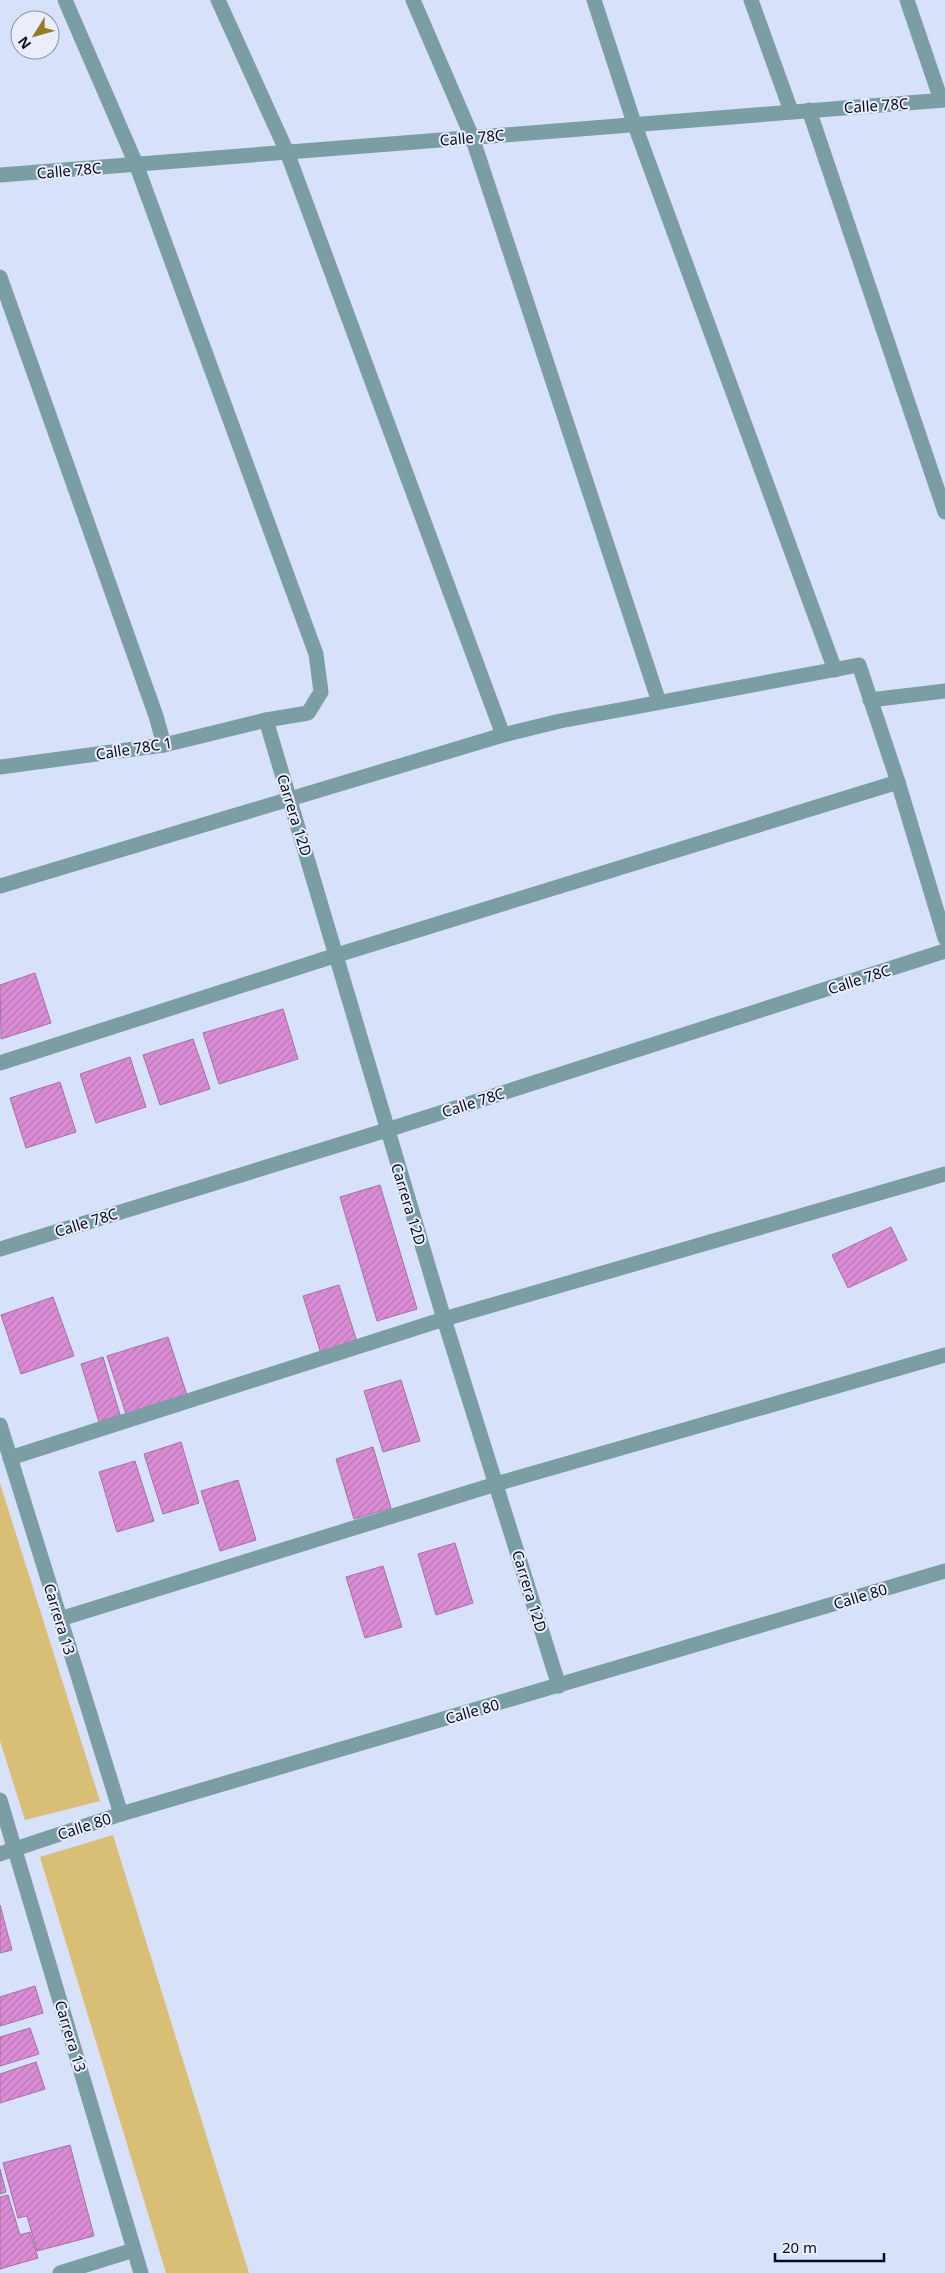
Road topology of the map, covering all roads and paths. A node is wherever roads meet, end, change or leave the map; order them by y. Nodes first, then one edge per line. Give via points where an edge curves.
1 (65, 0) edge
2 (218, 0) edge
3 (413, 0) edge
4 (594, 0) edge
5 (751, 0) edge
6 (907, 0) edge
7 (943, 100) edge
8 (809, 110) junction
9 (791, 111) junction
10 (634, 123) junction
11 (472, 136) junction
12 (286, 152) junction
13 (136, 164) junction
14 (0, 175) edge
15 (0, 277) edge
16 (945, 512) edge
17 (835, 670) junction
18 (945, 691) edge
19 (870, 700) junction
20 (659, 702) junction
21 (266, 720) junction
22 (503, 735) junction
23 (164, 745) junction
24 (0, 767) edge
25 (898, 782) junction
26 (290, 798) junction
27 (0, 886) edge
28 (945, 938) edge
29 (945, 951) edge
30 (336, 955) junction
31 (0, 1063) edge
32 (387, 1130) junction
33 (945, 1174) edge
34 (0, 1248) edge
35 (444, 1319) junction
36 (945, 1355) edge
37 (0, 1425) edge
38 (10, 1458) junction
39 (496, 1484) junction
40 (945, 1571) edge
41 (60, 1619) junction
42 (559, 1686) junction
43 (0, 1800) edge
44 (121, 1814) junction
45 (15, 1849) junction
46 (0, 1854) edge
47 (134, 2250) junction
48 (60, 2273) edge
49 (141, 2273) edge

1 - 13 street, Calle 78C 1
2 - 12 street
3 - 11 street
4 - 10 street
5 - 9 street
6 - 7 street
7 - 8 street, Calle 78C
8 - 9 street, Calle 78C
8 - 16 street
9 - 10 street, Calle 78C
10 - 11 street, Calle 78C
10 - 17 street
11 - 12 street, Calle 78C
11 - 20 street
12 - 13 street, Calle 78C
12 - 22 street
13 - 14 street, Calle 78C
13 - 21 street, Calle 78C 1 via 316,654 321,692 308,713
15 - 23 street
17 - 19 street via 859,665
17 - 20 street
18 - 19 street
19 - 25 street
20 - 22 street
21 - 23 street, Calle 78C 1
21 - 26 street, Carrera 12D
22 - 26 street
23 - 24 street, Calle 78C 1
25 - 28 street
25 - 30 street
26 - 27 street
26 - 30 street, Carrera 12D
29 - 32 street, Calle 78C
30 - 31 street
30 - 32 street, Carrera 12D
32 - 34 street, Calle 78C
32 - 35 street, Carrera 12D
33 - 35 street
35 - 38 street
35 - 39 street, Carrera 12D
36 - 39 street
37 - 38 street, Carrera 13
38 - 41 street, Carrera 13
39 - 41 street
39 - 42 street, Carrera 12D
40 - 42 street, Calle 80
41 - 44 street, Carrera 13
42 - 44 street, Calle 80
43 - 45 street, Carrera 13
44 - 45 street, Calle 80
45 - 46 street, Calle 80
45 - 47 street, Carrera 13
47 - 48 street
47 - 49 street, Carrera 13

